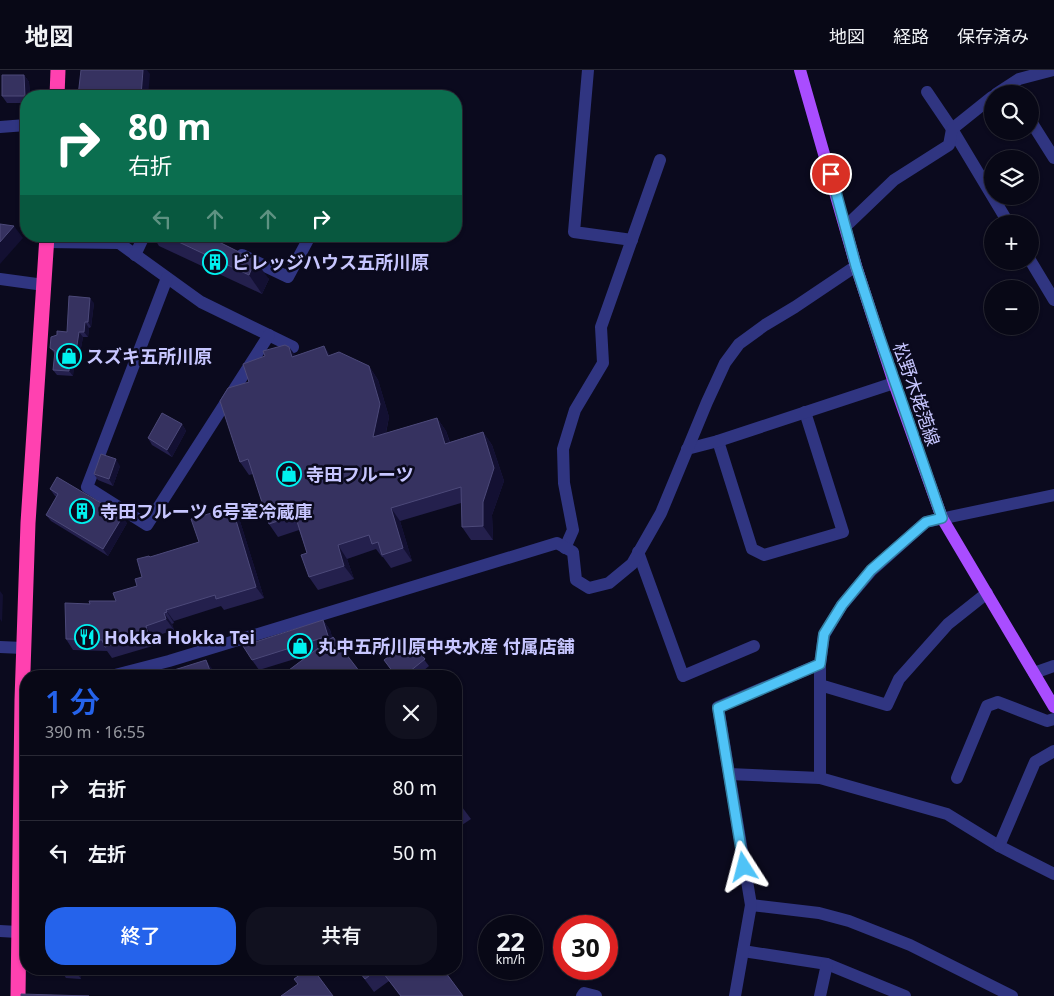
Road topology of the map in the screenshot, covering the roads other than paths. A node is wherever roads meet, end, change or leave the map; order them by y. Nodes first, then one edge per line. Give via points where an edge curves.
1 (58, 70) edge
2 (588, 70) edge
3 (800, 70) edge
4 (1053, 70) edge
5 (1014, 85) edge
6 (57, 90) edge
7 (927, 92) dead end
8 (984, 103) edge
9 (20, 125) edge
10 (0, 127) edge
11 (952, 129) junction
12 (1039, 134) edge
13 (1054, 158) edge
14 (660, 160) dead end
15 (1004, 215) edge
16 (846, 226) junction
17 (632, 240) junction
18 (47, 242) edge
19 (101, 242) edge
20 (141, 242) edge
21 (307, 242) edge
22 (228, 248) edge
23 (135, 255) junction
24 (856, 266) junction
25 (1036, 270) edge
26 (0, 278) edge
27 (167, 278) junction
28 (44, 285) junction
29 (1054, 300) edge
30 (269, 336) junction
31 (293, 347) dead end
32 (894, 383) junction
33 (804, 412) junction
34 (718, 441) junction
35 (687, 449) junction
36 (1054, 495) edge
37 (942, 518) junction
38 (565, 548) junction
39 (638, 552) junction
40 (987, 593) junction
41 (754, 646) dead end
42 (0, 647) edge
43 (24, 648) junction
44 (820, 664) junction
45 (1054, 666) edge
46 (24, 670) edge
47 (134, 670) edge
48 (1034, 673) junction
49 (820, 685) junction
50 (1054, 707) edge
51 (1054, 719) edge
52 (1054, 751) edge
53 (729, 774) junction
54 (820, 778) junction
55 (957, 778) dead end
56 (999, 846) junction
57 (20, 854) edge
58 (1054, 874) edge
59 (751, 905) junction
60 (0, 931) edge
61 (18, 932) junction
62 (743, 951) junction
63 (827, 964) junction
64 (18, 996) edge
65 (582, 996) edge
66 (596, 996) edge
67 (735, 996) edge
68 (820, 996) edge
69 (905, 996) edge
70 (1012, 996) edge

1 - 6 highway
2 - 17 street via 574,232
3 - 16 main road, 松野木姥萢線
4 - 5 street via 1019,79
7 - 11 street
8 - 11 street
9 - 10 street
11 - 15 street
11 - 16 street via 948,145 894,180
12 - 13 street
14 - 17 street
16 - 24 main road, 松野木姥萢線
17 - 38 street via 600,327 603,363 575,410 563,449 564,483 573,530
18 - 28 highway
19 - 23 street via 119,243
20 - 23 street
21 - 22 street via 288,277
23 - 27 street
24 - 32 main road, 松野木姥萢線
24 - 35 street via 739,344 725,363
25 - 29 street
26 - 28 street
27 - 30 street via 201,302
27 - 30 street via 88,486 147,525
28 - 43 highway via 28,523
30 - 31 street
32 - 33 street
32 - 37 main road, 松野木姥萢線
33 - 34 street
33 - 34 street via 842,532 764,555 752,549
34 - 35 street
35 - 39 street via 661,513
36 - 37 street
37 - 40 main road, 松野木姥萢線
37 - 44 street via 926,522 871,570 842,605 824,634
38 - 39 street via 572,552 576,580 589,588 609,583 632,564
38 - 47 street via 557,543
39 - 41 street via 683,676
40 - 48 main road, 松野木姥萢線
40 - 49 street via 948,624 899,680 887,705
42 - 43 street
43 - 46 highway
44 - 49 street
44 - 53 street via 718,708
45 - 48 street
48 - 50 main road, 松野木姥萢線
49 - 54 street
51 - 55 street via 1047,722 998,702 987,706
52 - 56 street via 1035,762
53 - 54 street
53 - 59 street
54 - 56 street via 947,814
56 - 58 street
57 - 61 highway
59 - 62 street
59 - 70 street via 819,913 849,921 910,945
60 - 61 street
61 - 64 highway
62 - 63 street
62 - 67 street
63 - 68 street
63 - 69 street
65 - 66 street via 584,993

